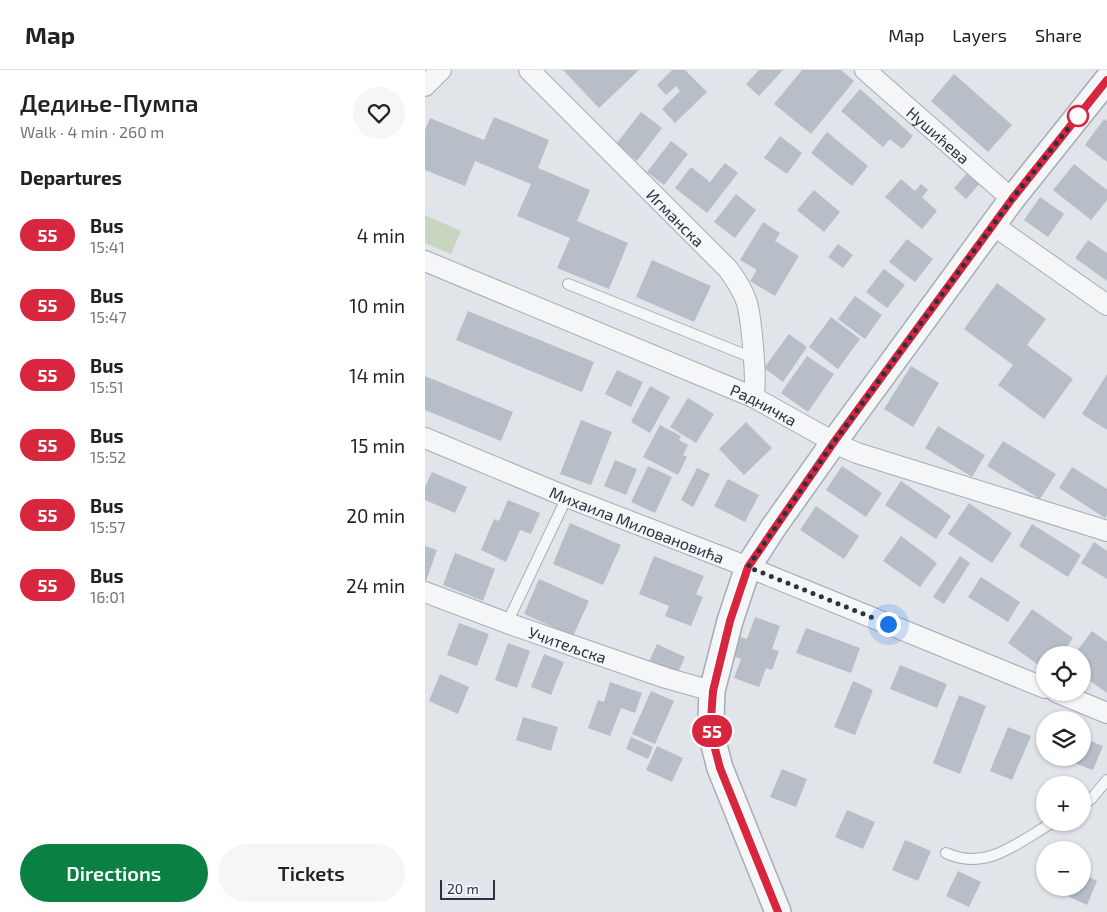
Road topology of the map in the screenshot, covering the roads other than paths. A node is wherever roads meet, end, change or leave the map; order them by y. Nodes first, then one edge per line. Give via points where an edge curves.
1 (441, 70) edge
2 (529, 70) edge
3 (865, 70) edge
4 (1107, 80) edge
5 (425, 86) edge
6 (1012, 199) junction
7 (993, 225) junction
8 (425, 261) edge
9 (568, 284) dead end
10 (1107, 305) edge
11 (753, 358) junction
12 (753, 397) junction
13 (425, 438) edge
14 (834, 442) junction
15 (567, 497) junction
16 (1107, 531) edge
17 (748, 567) junction
18 (425, 592) edge
19 (507, 623) junction
20 (1036, 684) edge
21 (713, 691) junction
22 (1078, 701) edge
23 (1107, 713) edge
24 (1107, 780) edge
25 (1091, 799) edge
26 (1037, 831) edge
27 (946, 853) dead end
28 (778, 912) edge

1 - 5 street
2 - 11 street, Игманска via 728,270 740,286 747,304
3 - 6 street, Нушићева
4 - 6 street
6 - 7 street
7 - 10 street
7 - 14 street
8 - 12 street, Радничка
9 - 11 lane
11 - 12 street, Игманска via 756,383
12 - 14 street, Радничка
13 - 15 street, Михаила Миловановића
14 - 16 street, Радничка via 857,453
14 - 17 street
15 - 17 street, Михаила Миловановића
15 - 19 lane
17 - 20 street, Михаила Миловановића
17 - 21 street via 730,621
18 - 19 street, Учитељска
19 - 21 street, Учитељска
21 - 28 street via 711,719 720,768
22 - 23 street
24 - 25 lane
26 - 27 lane via 989,858 962,860

